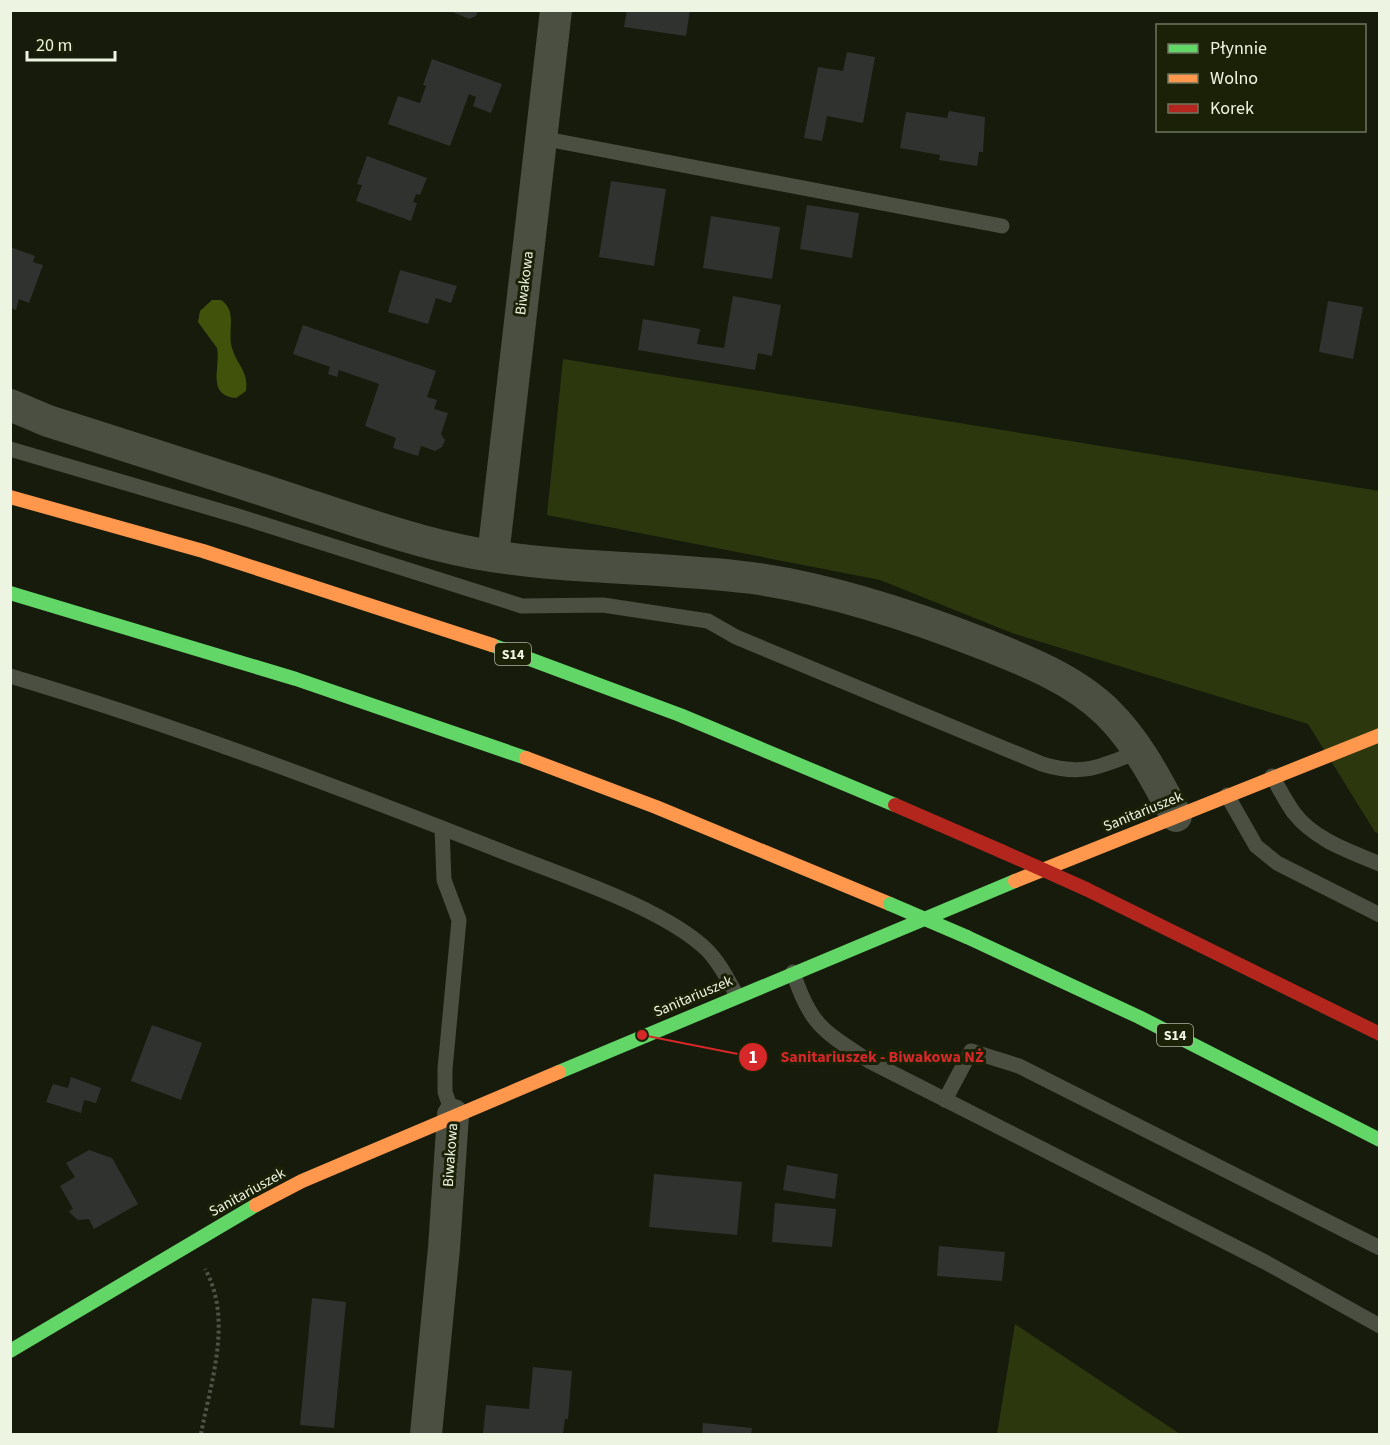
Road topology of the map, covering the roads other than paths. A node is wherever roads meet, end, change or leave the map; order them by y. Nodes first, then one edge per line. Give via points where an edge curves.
1 (556, 10) edge
2 (541, 138) junction
3 (1002, 226) dead end
4 (10, 405) edge
5 (10, 449) edge
6 (10, 496) edge
7 (493, 556) junction
8 (10, 594) edge
9 (10, 676) edge
10 (1380, 735) edge
11 (1140, 751) junction
12 (1272, 776) junction
13 (1227, 795) junction
14 (1176, 816) junction
15 (442, 828) junction
16 (1380, 864) edge
17 (1380, 915) edge
18 (793, 972) junction
19 (737, 996) junction
20 (1380, 1034) edge
21 (945, 1101) junction
22 (453, 1115) junction
23 (1380, 1140) edge
24 (1380, 1248) edge
25 (1380, 1326) edge
26 (10, 1351) edge
27 (426, 1434) edge

1 - 2 street, Biwakowa
2 - 3 lane
2 - 7 street, Biwakowa
4 - 7 street via 48,421 350,518
5 - 11 lane via 522,606 603,605 708,621 747,642 1042,765 1066,771 1092,769
6 - 20 main road, S14, bridge via 301,580 562,672 772,752 1086,889
7 - 11 street via 753,578 883,608 1014,656 1068,684 1108,713
8 - 23 main road, S14, bridge via 122,624 331,691 577,776 731,837 967,937 1139,1017
9 - 15 lane via 103,703
10 - 12 main road, Sanitariuszek
11 - 14 street
12 - 13 main road, Sanitariuszek
12 - 16 lane via 1310,830
13 - 14 main road, Sanitariuszek
13 - 17 lane via 1256,846 1276,863
14 - 18 main road, Sanitariuszek
15 - 19 lane via 607,893 670,924 707,950
15 - 22 lane, Biwakowa via 444,880 459,920 445,1069 445,1092
18 - 19 main road, Sanitariuszek
18 - 21 lane via 803,1004 831,1036
19 - 22 main road, Sanitariuszek
21 - 24 lane via 971,1051 1019,1066
21 - 25 lane via 1266,1262
22 - 26 main road, Sanitariuszek via 292,1186
22 - 27 street, Biwakowa

